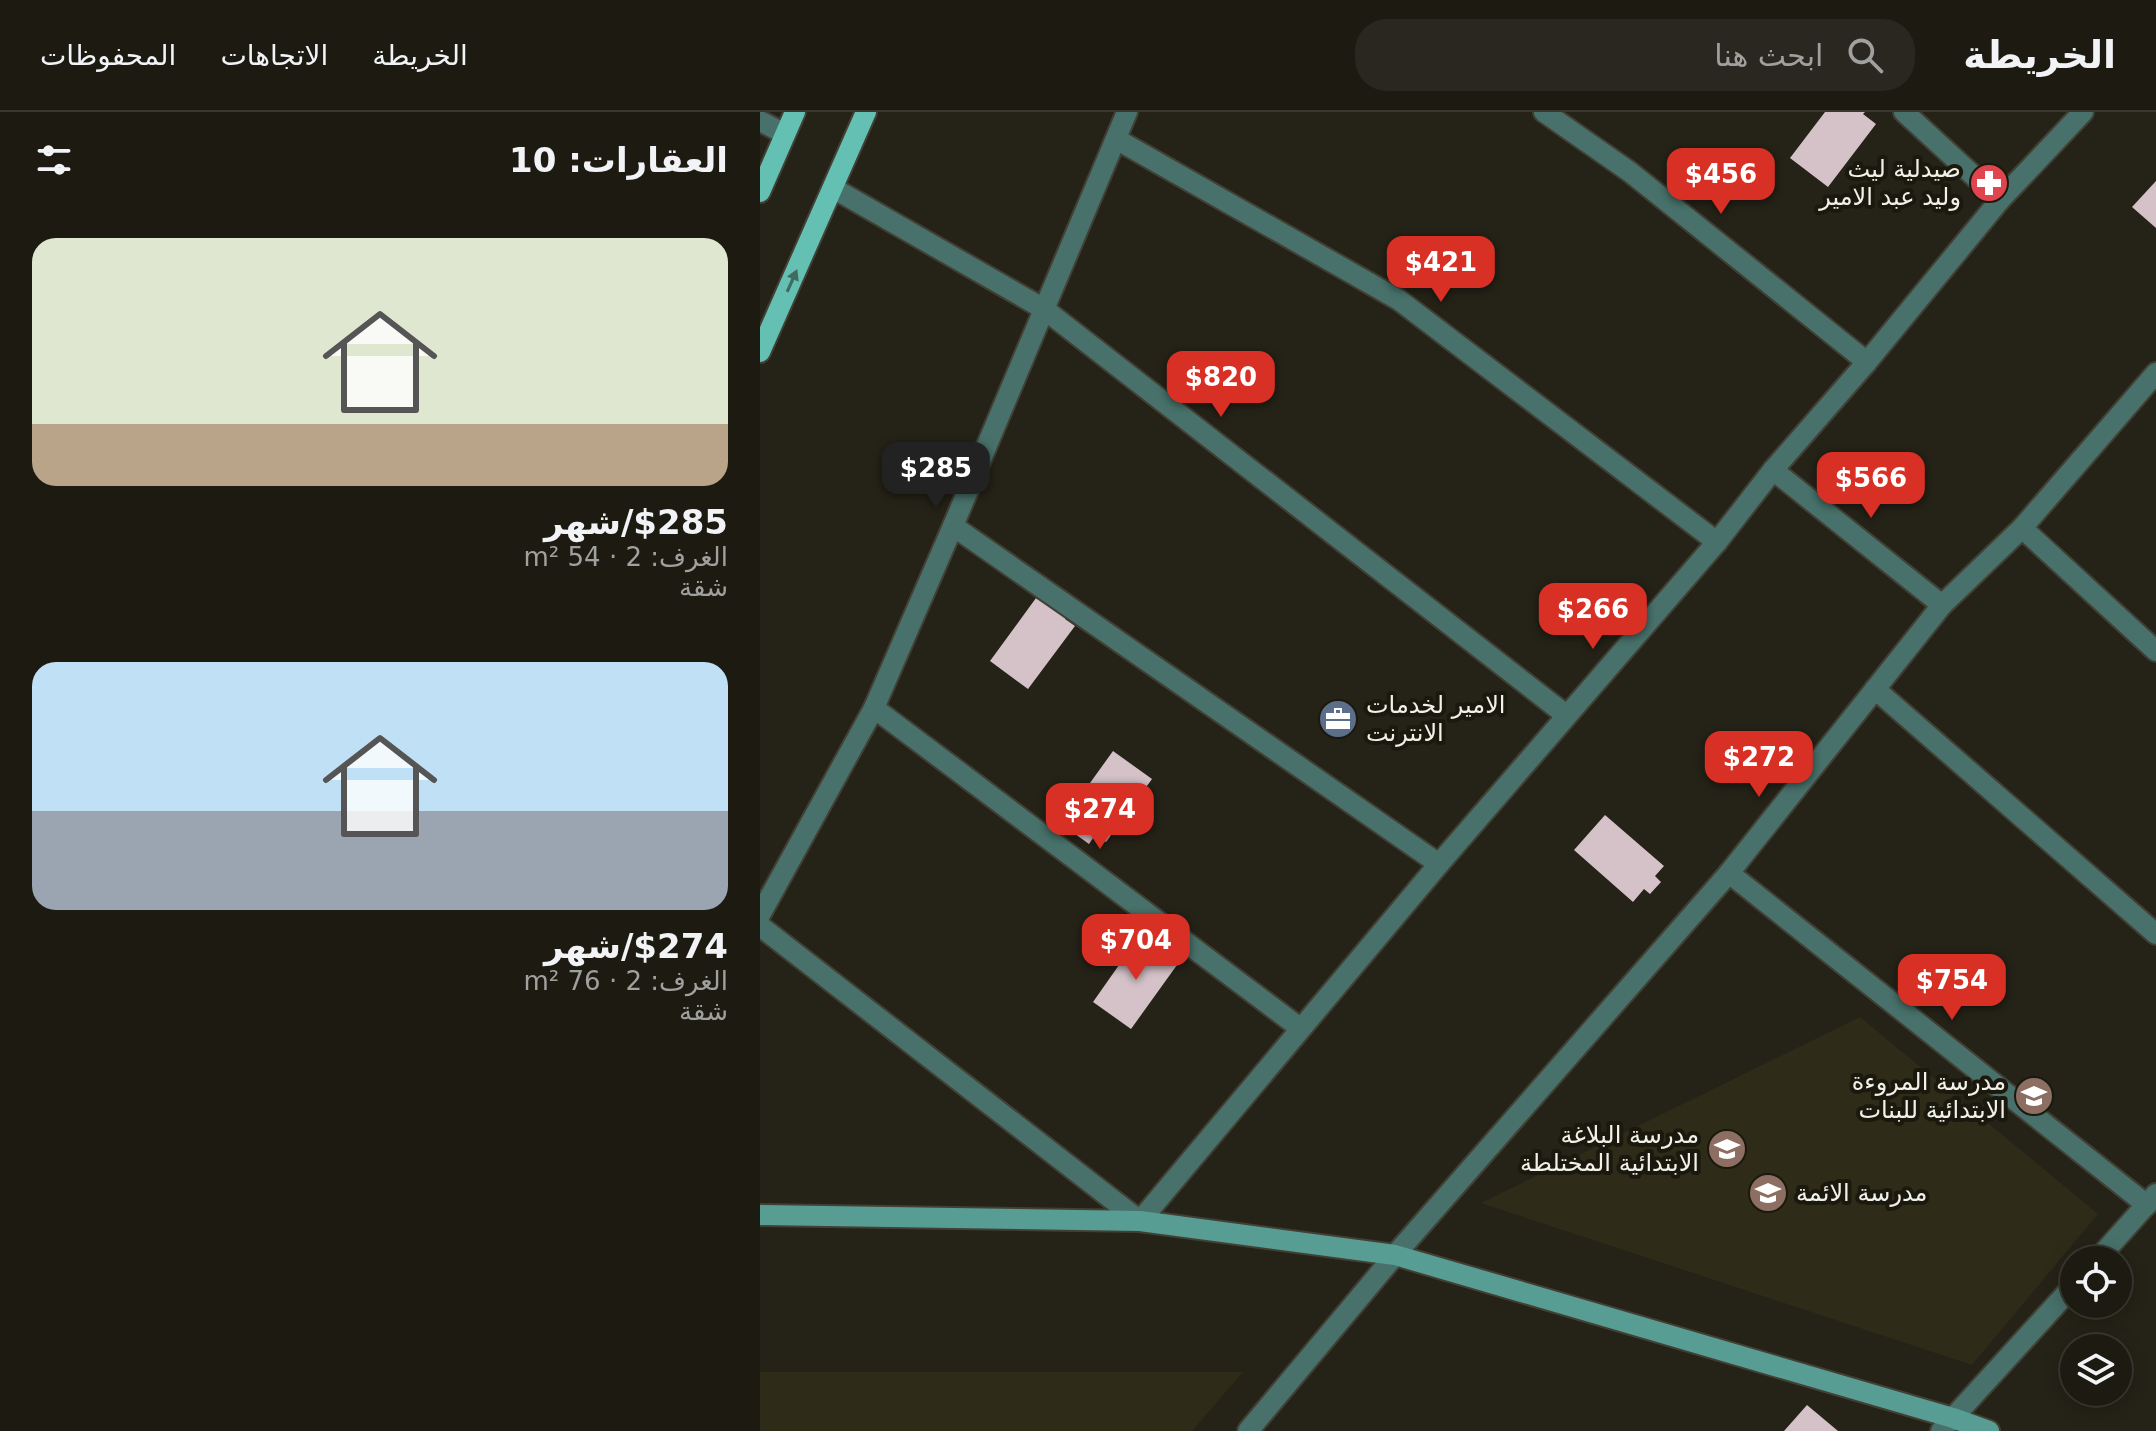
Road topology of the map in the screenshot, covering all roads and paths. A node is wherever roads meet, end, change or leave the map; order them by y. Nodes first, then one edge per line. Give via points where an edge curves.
1 (795, 112) edge
2 (866, 112) edge
3 (1127, 112) edge
4 (1544, 112) edge
5 (1904, 112) edge
6 (2083, 112) edge
7 (760, 121) edge
8 (785, 134) junction
9 (1116, 139) junction
10 (833, 188) junction
11 (760, 192) edge
12 (2000, 200) junction
13 (1044, 309) junction
14 (760, 352) edge
15 (1867, 362) junction
16 (2156, 373) edge
17 (1773, 470) junction
18 (953, 526) junction
19 (2022, 528) junction
20 (1717, 542) junction
21 (1942, 605) junction
22 (2156, 651) edge
23 (1875, 689) junction
24 (874, 708) junction
25 (1566, 715) junction
26 (1439, 864) junction
27 (1729, 873) junction
28 (760, 915) edge
29 (760, 926) edge
30 (2156, 934) edge
31 (1300, 1028) junction
32 (2152, 1199) edge
33 (760, 1215) edge
34 (1140, 1221) junction
35 (2110, 1246) edge
36 (1395, 1255) junction
37 (2060, 1300) edge
38 (1947, 1424) edge
39 (1248, 1431) edge
40 (1989, 1431) edge

1 - 8 main road
2 - 10 main road
3 - 9 street
4 - 15 street via 1630,172
5 - 12 street
6 - 12 street
7 - 8 street
8 - 11 main road
9 - 13 street
9 - 20 street via 1399,300
10 - 13 street
14 -> 10 main road
12 - 15 street
13 - 18 street
13 - 25 street
15 - 17 street
16 - 19 street
17 - 20 street
17 - 21 street
18 - 24 street
18 - 26 street
19 - 21 street
19 - 22 street
20 - 25 street
21 - 23 street
23 - 27 street
23 - 30 street
24 - 28 street
24 - 31 street
25 - 26 street
26 - 31 street
27 - 32 street
27 - 36 street
29 - 34 street
31 - 34 street
32 - 35 street
33 - 34 street
34 - 36 street
36 - 38 street
36 - 39 street
37 - 38 street
38 - 40 street

